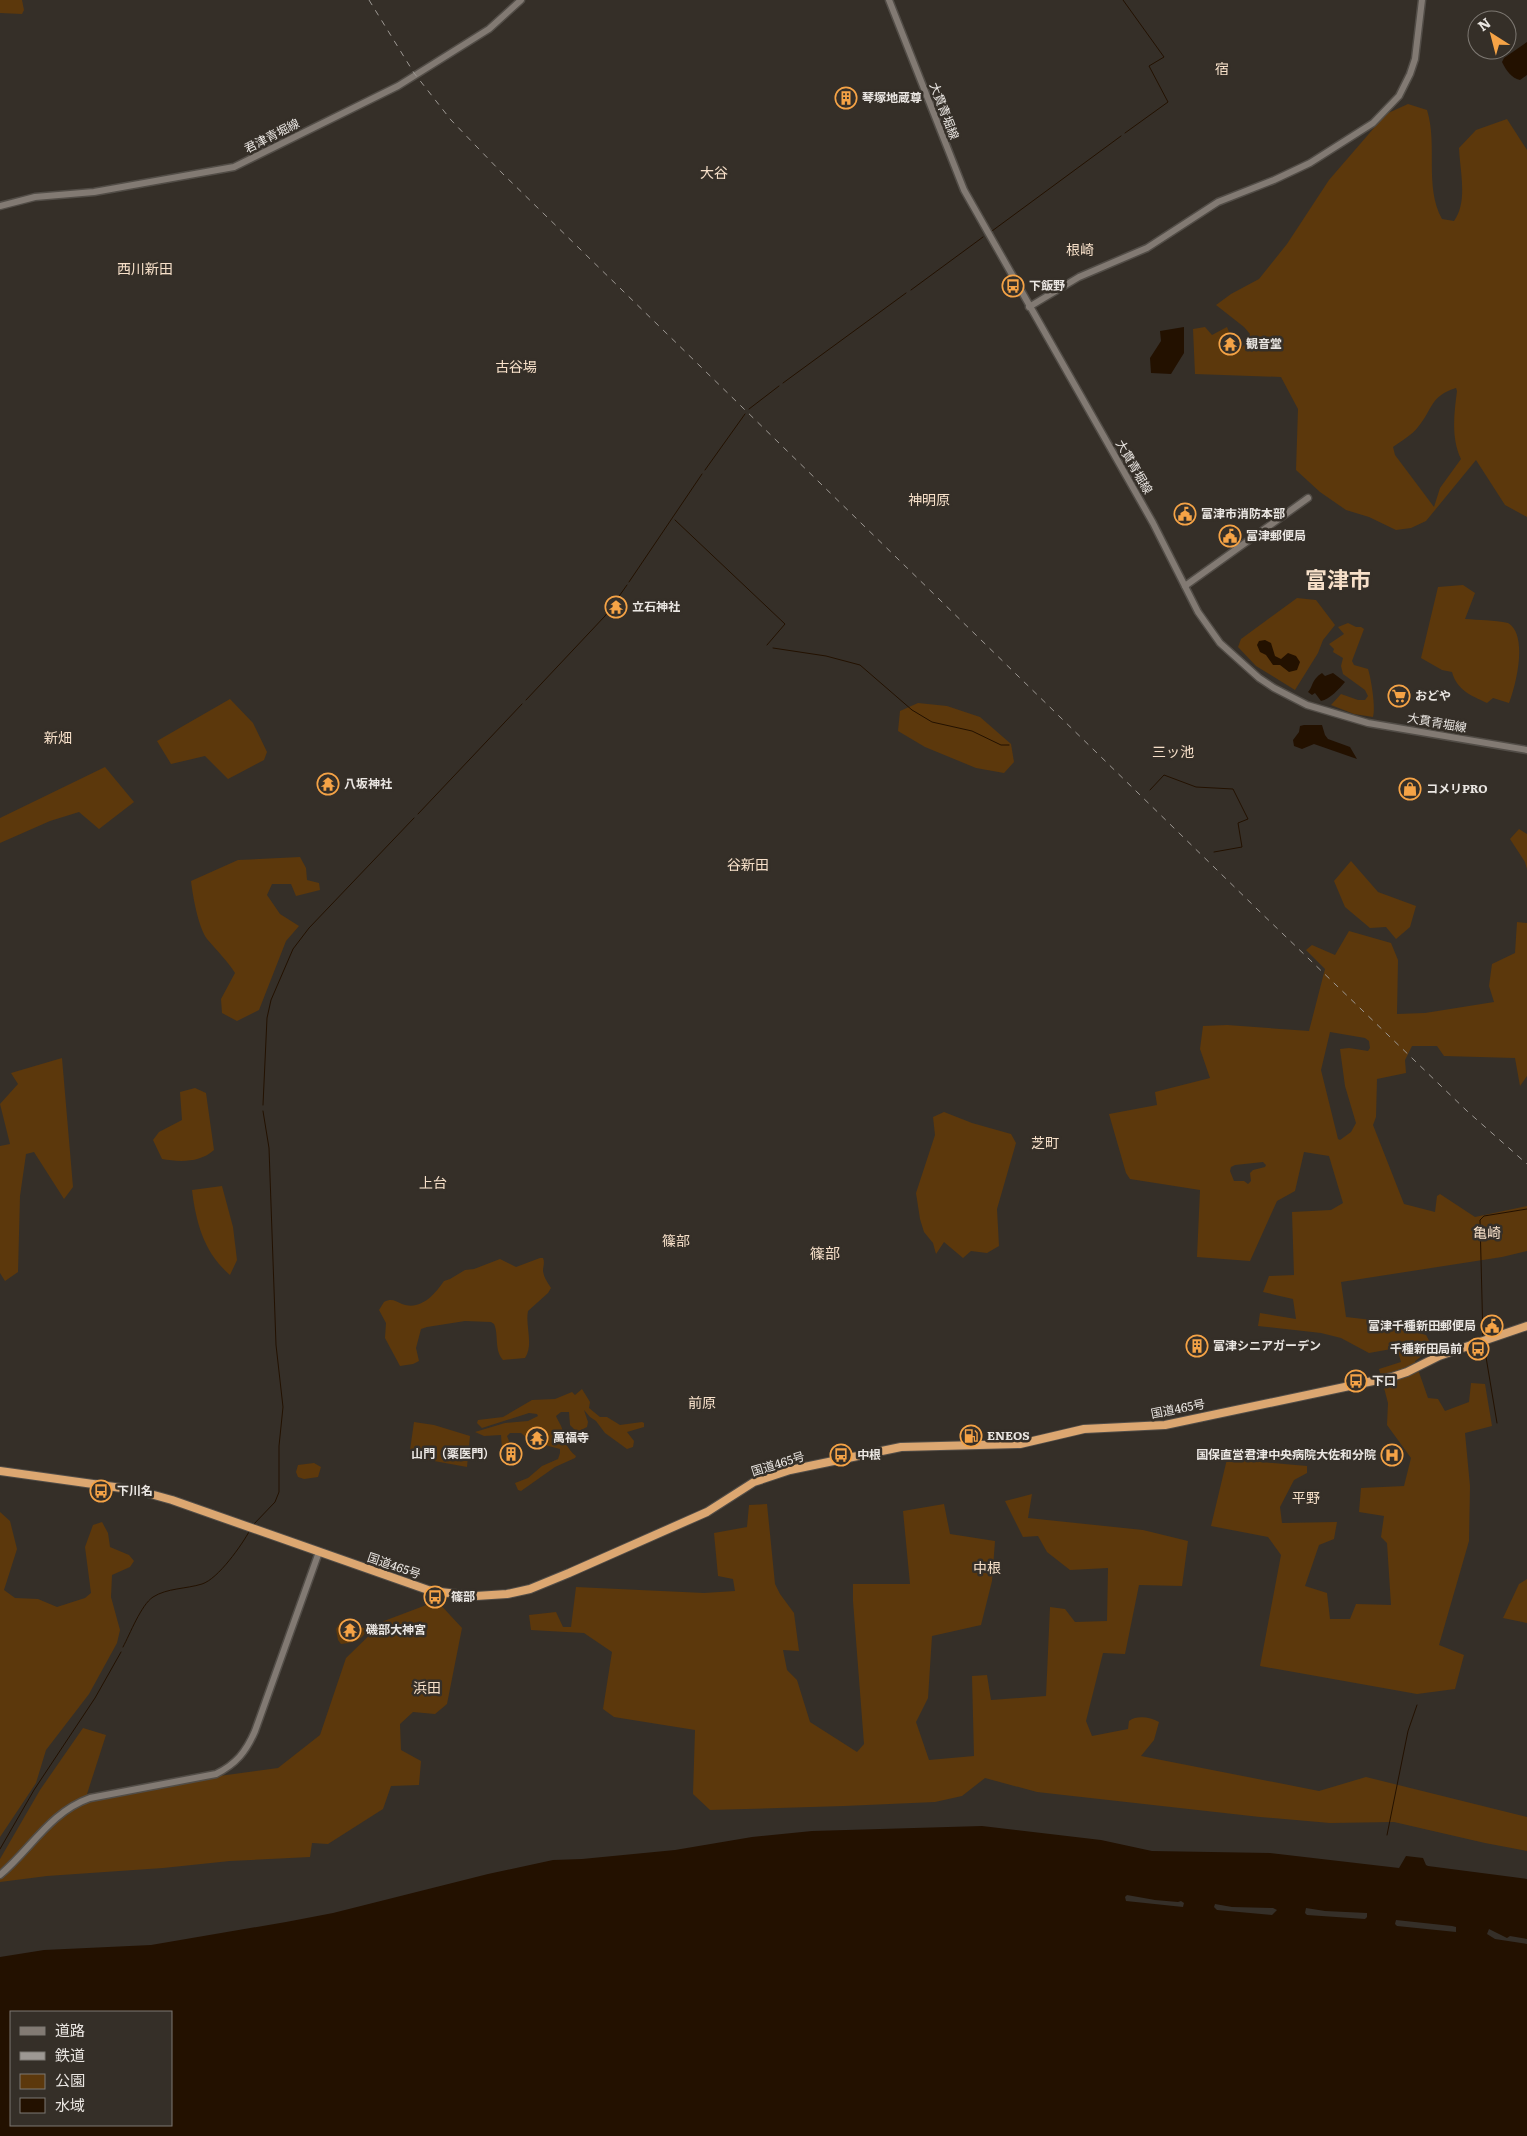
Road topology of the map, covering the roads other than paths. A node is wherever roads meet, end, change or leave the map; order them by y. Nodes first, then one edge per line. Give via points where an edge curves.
1 (521, 0) edge
2 (889, 0) edge
3 (1422, 0) edge
4 (0, 206) edge
5 (1029, 307) junction
6 (1308, 498) dead end
7 (1185, 586) junction
8 (1527, 750) edge
9 (1527, 1326) edge
10 (0, 1471) edge
11 (319, 1552) junction
12 (0, 1875) edge

1 - 4 main road, 君津青堀線 via 489,29 398,86 234,167 94,192 35,197
2 - 5 main road, 大貫青堀線 via 957,177
3 - 5 main road via 1415,59 1410,74 1399,96 1368,126 1310,163 1218,202 1147,248 1079,277
5 - 7 main road, 大貫青堀線 via 1153,523
6 - 7 main road
7 - 8 main road, 大貫青堀線 via 1210,630 1232,656 1274,688 1307,705 1368,723
9 - 11 highway, 国道465号 via 1439,1356 1392,1377 1165,1425 1084,1429 1020,1444 902,1447 790,1470 754,1482 707,1512 570,1573 530,1589 507,1594 476,1596 431,1591
10 - 11 highway, 国道465号 via 136,1490
11 - 12 main road via 255,1731 242,1755 216,1774 90,1798 72,1805 57,1815

